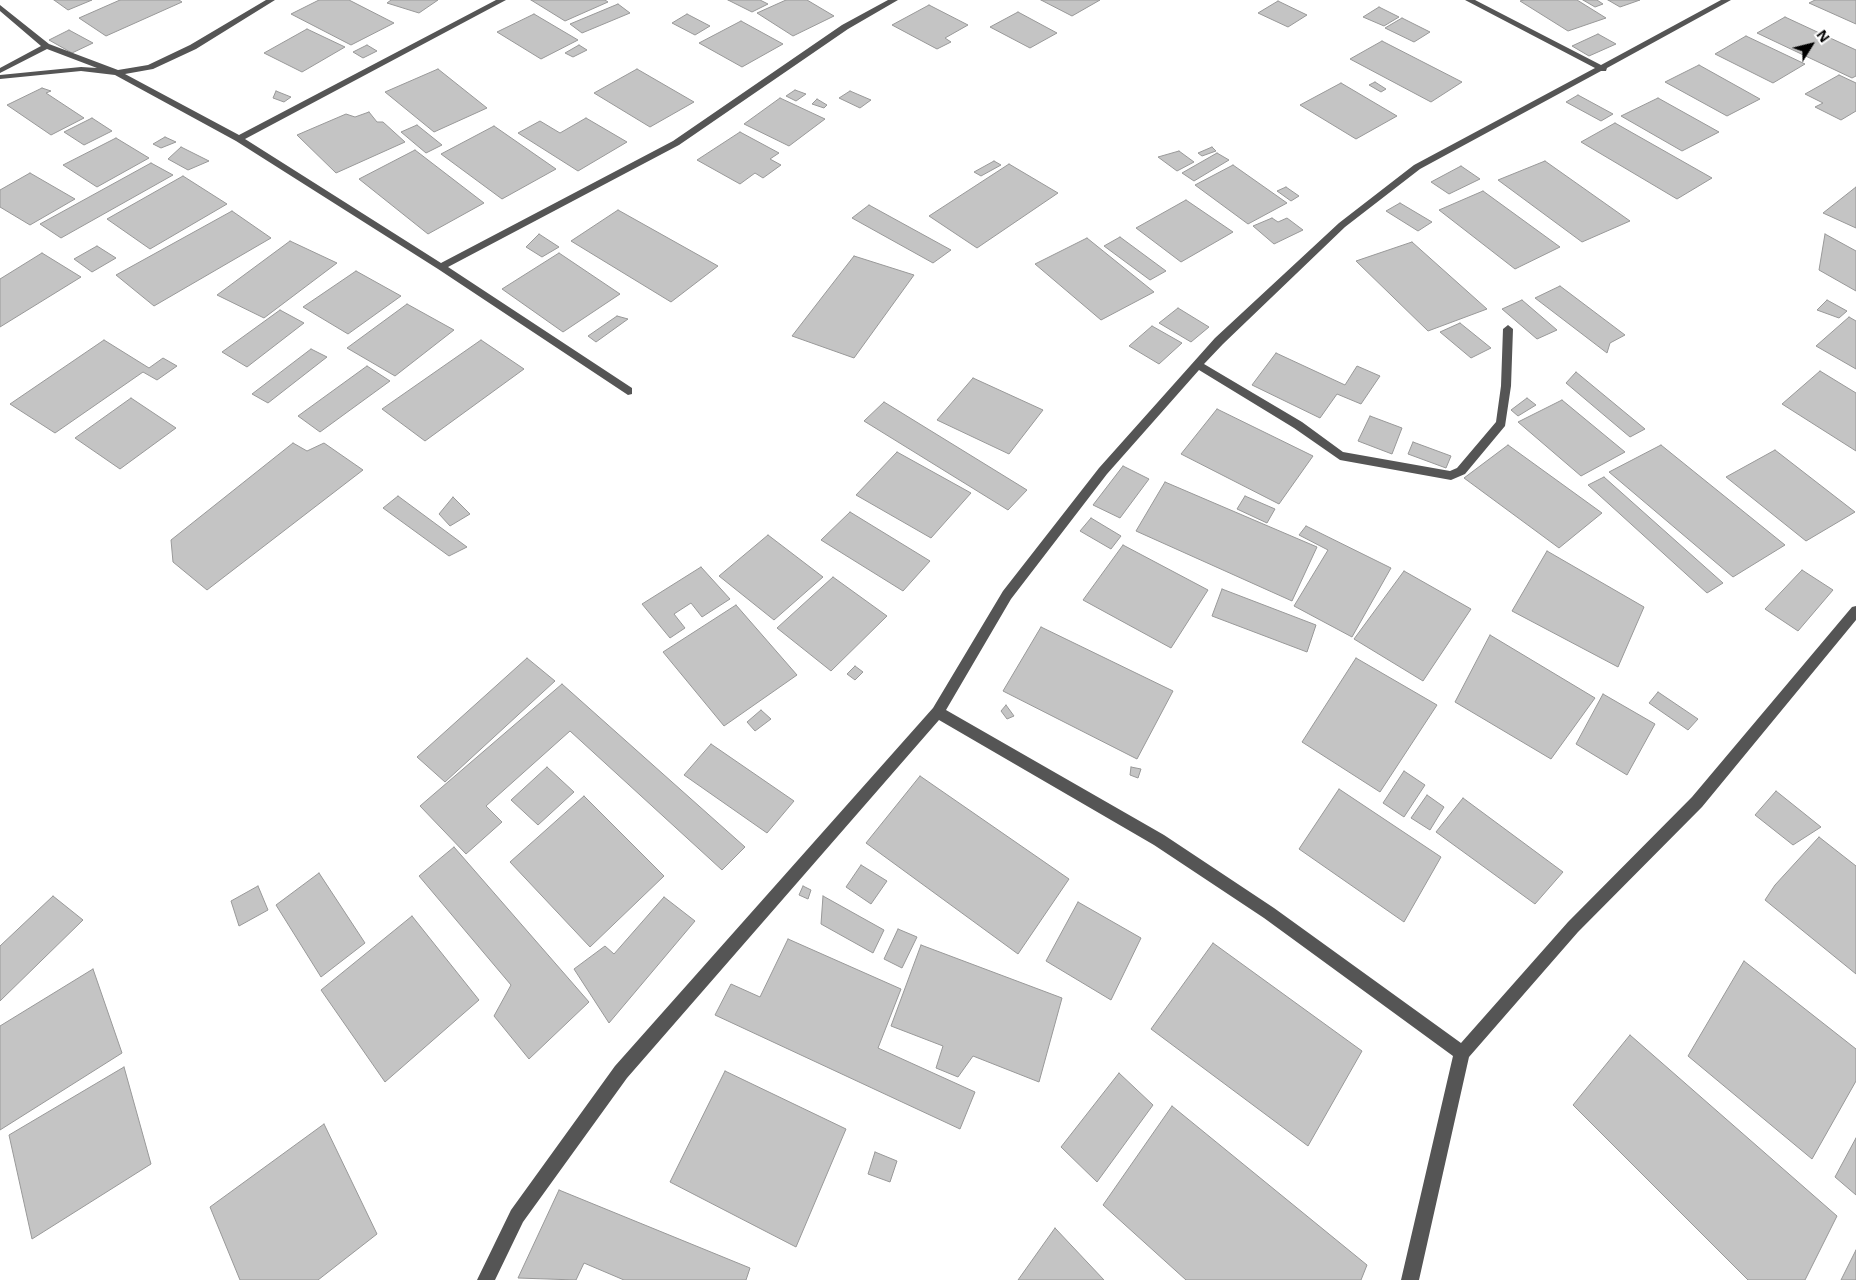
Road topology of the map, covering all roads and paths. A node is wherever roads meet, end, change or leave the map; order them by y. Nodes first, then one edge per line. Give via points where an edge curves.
1 (271, 0) edge
2 (502, 0) edge
3 (894, 0) edge
4 (1469, 0) edge
5 (1727, 0) edge
6 (0, 7) edge
7 (46, 46) junction
8 (1603, 68) junction
9 (0, 71) edge
10 (117, 73) junction
11 (0, 77) edge
12 (239, 139) junction
13 (441, 267) junction
14 (1508, 329) dead end
15 (1198, 365) junction
16 (628, 391) dead end
17 (1856, 611) edge
18 (938, 712) junction
19 (1462, 1053) junction
20 (486, 1280) edge
21 (1410, 1280) edge

1 - 10 street via 193,47 150,66
2 - 12 street
3 - 13 street via 845,27 676,143
4 - 8 street
5 - 8 street
6 - 7 street
7 - 9 street
7 - 10 street
8 - 15 street via 1417,167 1342,225 1219,341
10 - 11 street via 81,69
10 - 12 street
12 - 13 street
13 - 16 street
14 - 15 street via 1501,423 1461,471 1451,476 1340,456 1298,425
15 - 18 street via 1103,471 1008,595
17 - 19 street via 1697,802 1573,926
18 - 19 street via 1159,840 1269,913
18 - 20 street via 621,1072 517,1216
19 - 21 street

